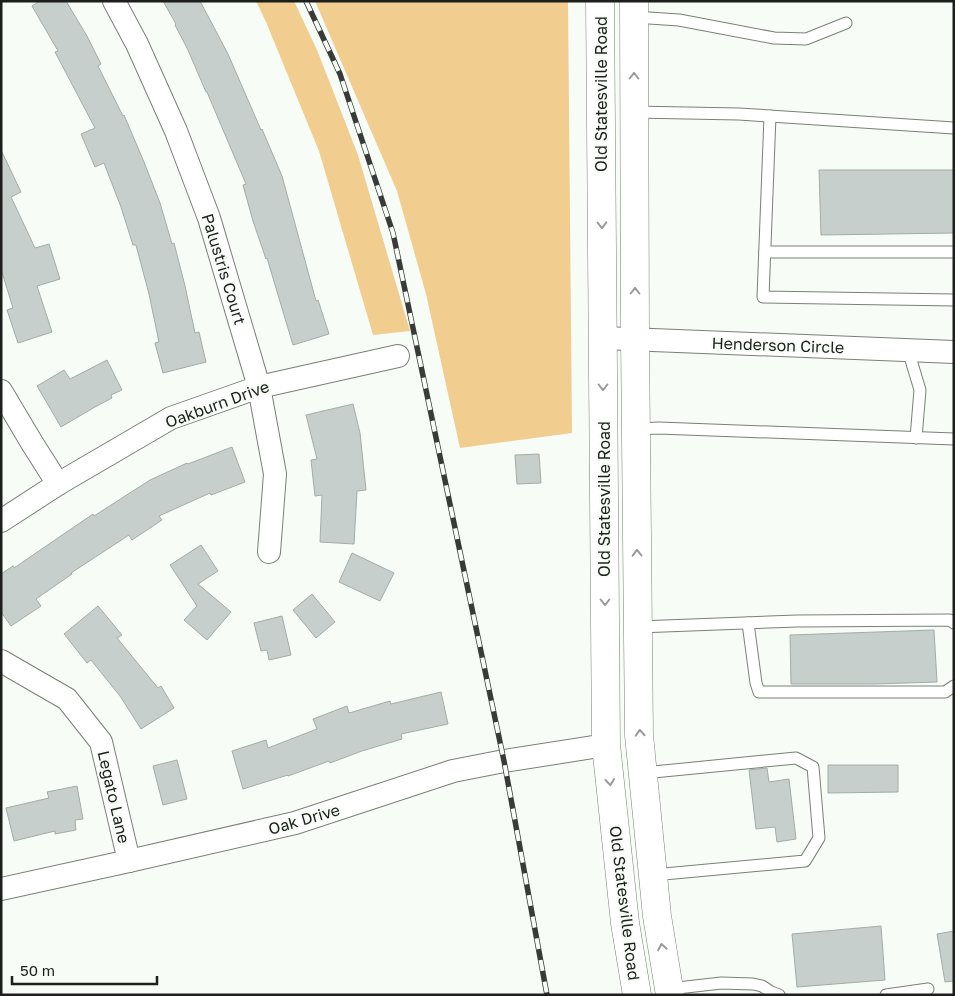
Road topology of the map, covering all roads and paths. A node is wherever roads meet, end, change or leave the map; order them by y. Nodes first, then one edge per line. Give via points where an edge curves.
1 (114, 1) edge
2 (600, 1) edge
3 (634, 9) edge
4 (846, 22) dead end
5 (634, 112) junction
6 (770, 116) junction
7 (954, 128) edge
8 (765, 252) junction
9 (954, 252) edge
10 (954, 300) edge
11 (603, 338) junction
12 (635, 340) junction
13 (908, 350) junction
14 (954, 352) edge
15 (398, 356) dead end
16 (259, 387) junction
17 (1, 391) edge
18 (636, 429) junction
19 (916, 438) junction
20 (954, 439) edge
21 (58, 484) junction
22 (1, 521) edge
23 (269, 552) dead end
24 (748, 623) junction
25 (954, 623) edge
26 (638, 627) junction
27 (1, 661) edge
28 (954, 686) edge
29 (606, 745) junction
30 (643, 773) junction
31 (129, 861) junction
32 (653, 875) junction
33 (1, 889) edge
34 (928, 989) dead end
35 (670, 992) edge
36 (637, 995) edge
37 (779, 995) edge
38 (886, 995) edge

1 - 16 street, Palustris Court via 176,131 210,218
2 -> 11 main road, Old Statesville Road
3 - 4 lane via 774,38 806,39
5 -> 3 main road, Old Statesville Road
5 - 6 lane
12 -> 5 main road, Old Statesville Road
6 - 7 lane
6 - 8 lane
8 - 9 lane
8 - 10 lane via 763,297
11 - 12 street, Henderson Circle
11 -> 29 main road, Old Statesville Road
12 - 13 street, Henderson Circle
12 - 18 main road, Old Statesville Road
13 - 14 street, Henderson Circle
13 - 19 lane via 920,390
15 - 16 street, Oakburn Drive
16 - 21 street, Oakburn Drive via 171,418
16 - 23 street, Palustris Court via 275,474
17 - 21 street
18 - 19 lane
26 -> 18 main road, Old Statesville Road
19 - 20 lane
21 - 22 street, Oakburn Drive
24 - 25 lane via 940,620
24 - 26 lane
24 - 28 lane via 759,692 945,692
30 -> 26 main road, Old Statesville Road via 639,735
27 - 31 street, Legato Lane via 67,699 101,742
29 - 31 street, Oak Drive via 453,771 295,823
29 -> 36 main road, Old Statesville Road via 625,922
30 - 32 main road, Old Statesville Road
30 - 32 lane via 796,758 813,767 819,838 805,861
31 - 33 street, Oak Drive
35 -> 32 main road, Old Statesville Road
34 - 38 lane
35 - 37 lane via 722,983 753,984

